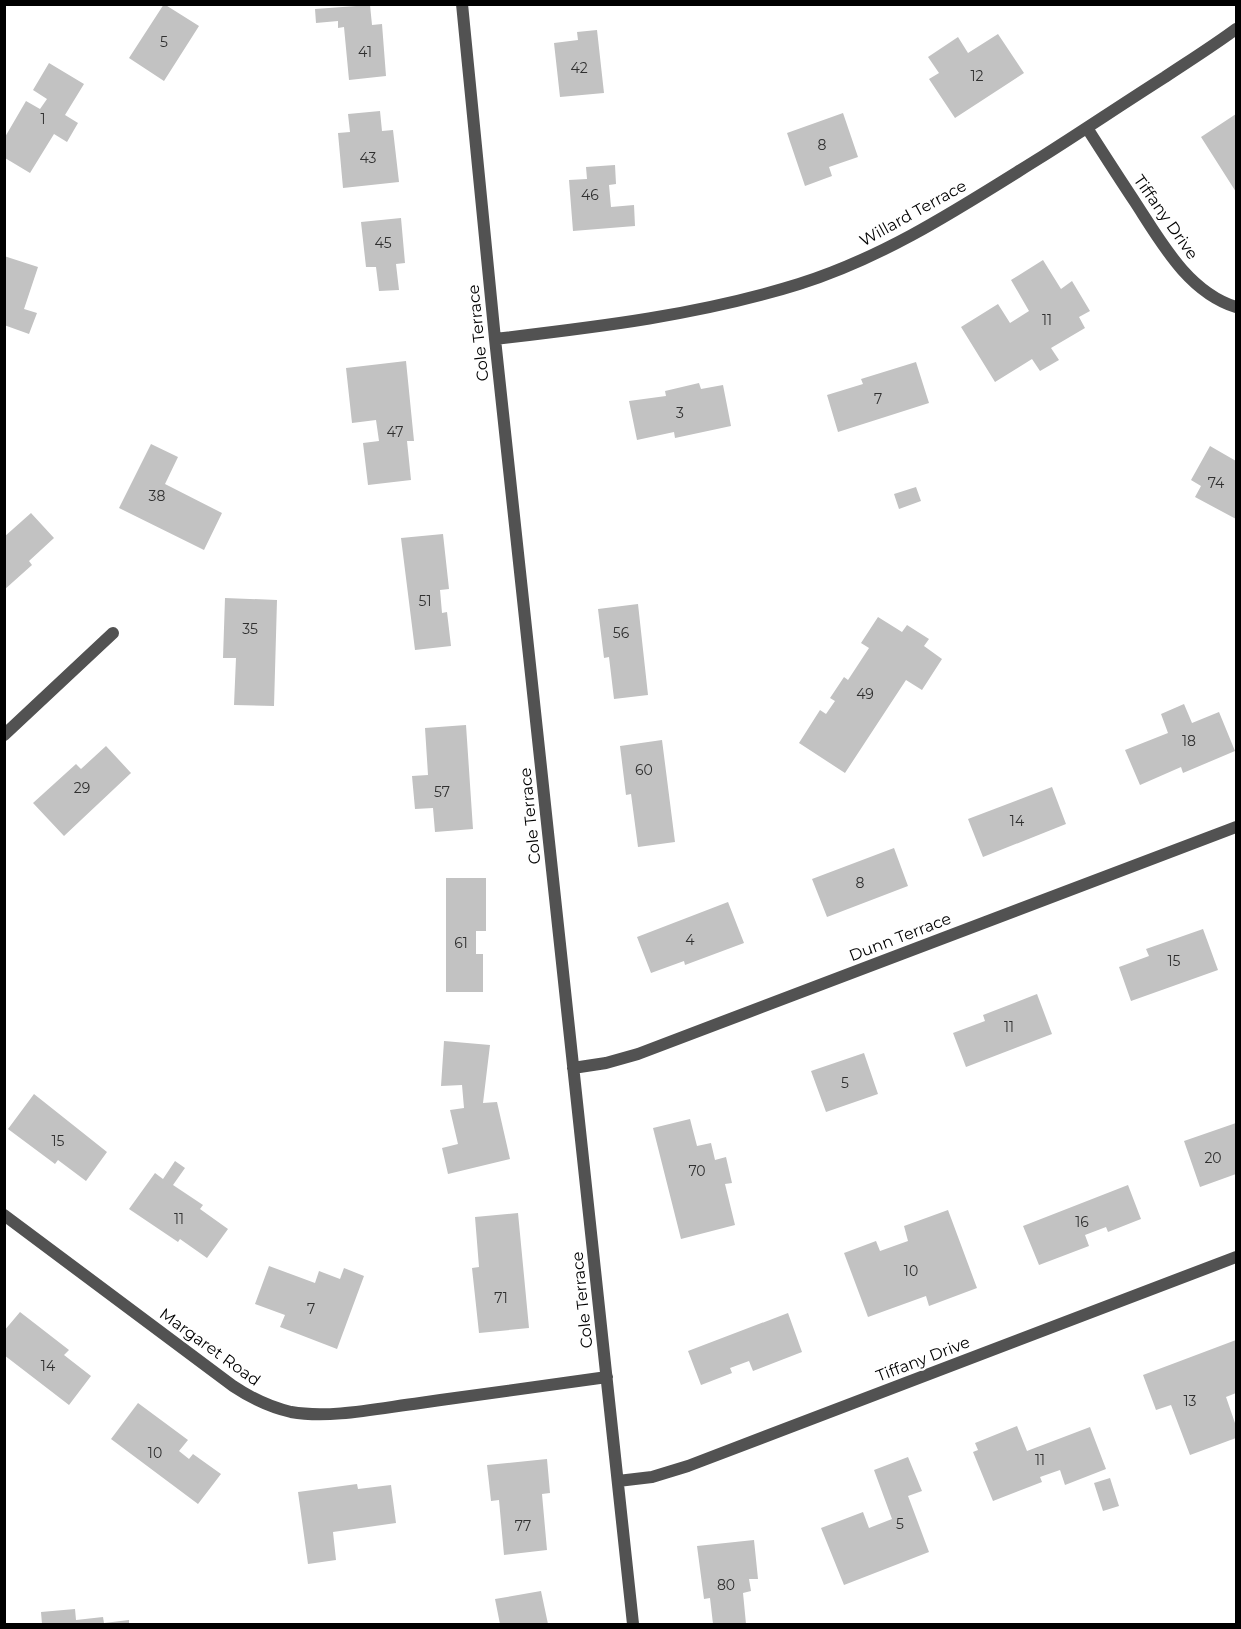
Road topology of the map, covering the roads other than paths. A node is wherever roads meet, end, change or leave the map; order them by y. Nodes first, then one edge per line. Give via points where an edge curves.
1 (462, 4) edge
2 (1236, 29) edge
3 (1087, 128) junction
4 (1236, 307) edge
5 (495, 339) junction
6 (113, 633) dead end
7 (4, 735) edge
8 (1236, 826) edge
9 (573, 1068) junction
10 (4, 1215) edge
11 (1236, 1257) edge
12 (607, 1377) junction
13 (618, 1481) junction
14 (633, 1624) edge

1 - 5 street, Cole Terrace
2 - 3 street, Willard Terrace
3 - 4 street, Tiffany Drive via 1159,240 1184,271 1213,296
3 - 5 street, Willard Terrace via 912,237 830,273 741,301 671,315
5 - 9 street, Cole Terrace
6 - 7 street
8 - 9 street, Dunn Terrace via 639,1054
9 - 12 street, Cole Terrace
10 - 12 street, Margaret Road via 233,1386 273,1407 294,1412 352,1412
11 - 13 street, Tiffany Drive via 688,1466
12 - 13 street, Cole Terrace
13 - 14 street, Cole Terrace

